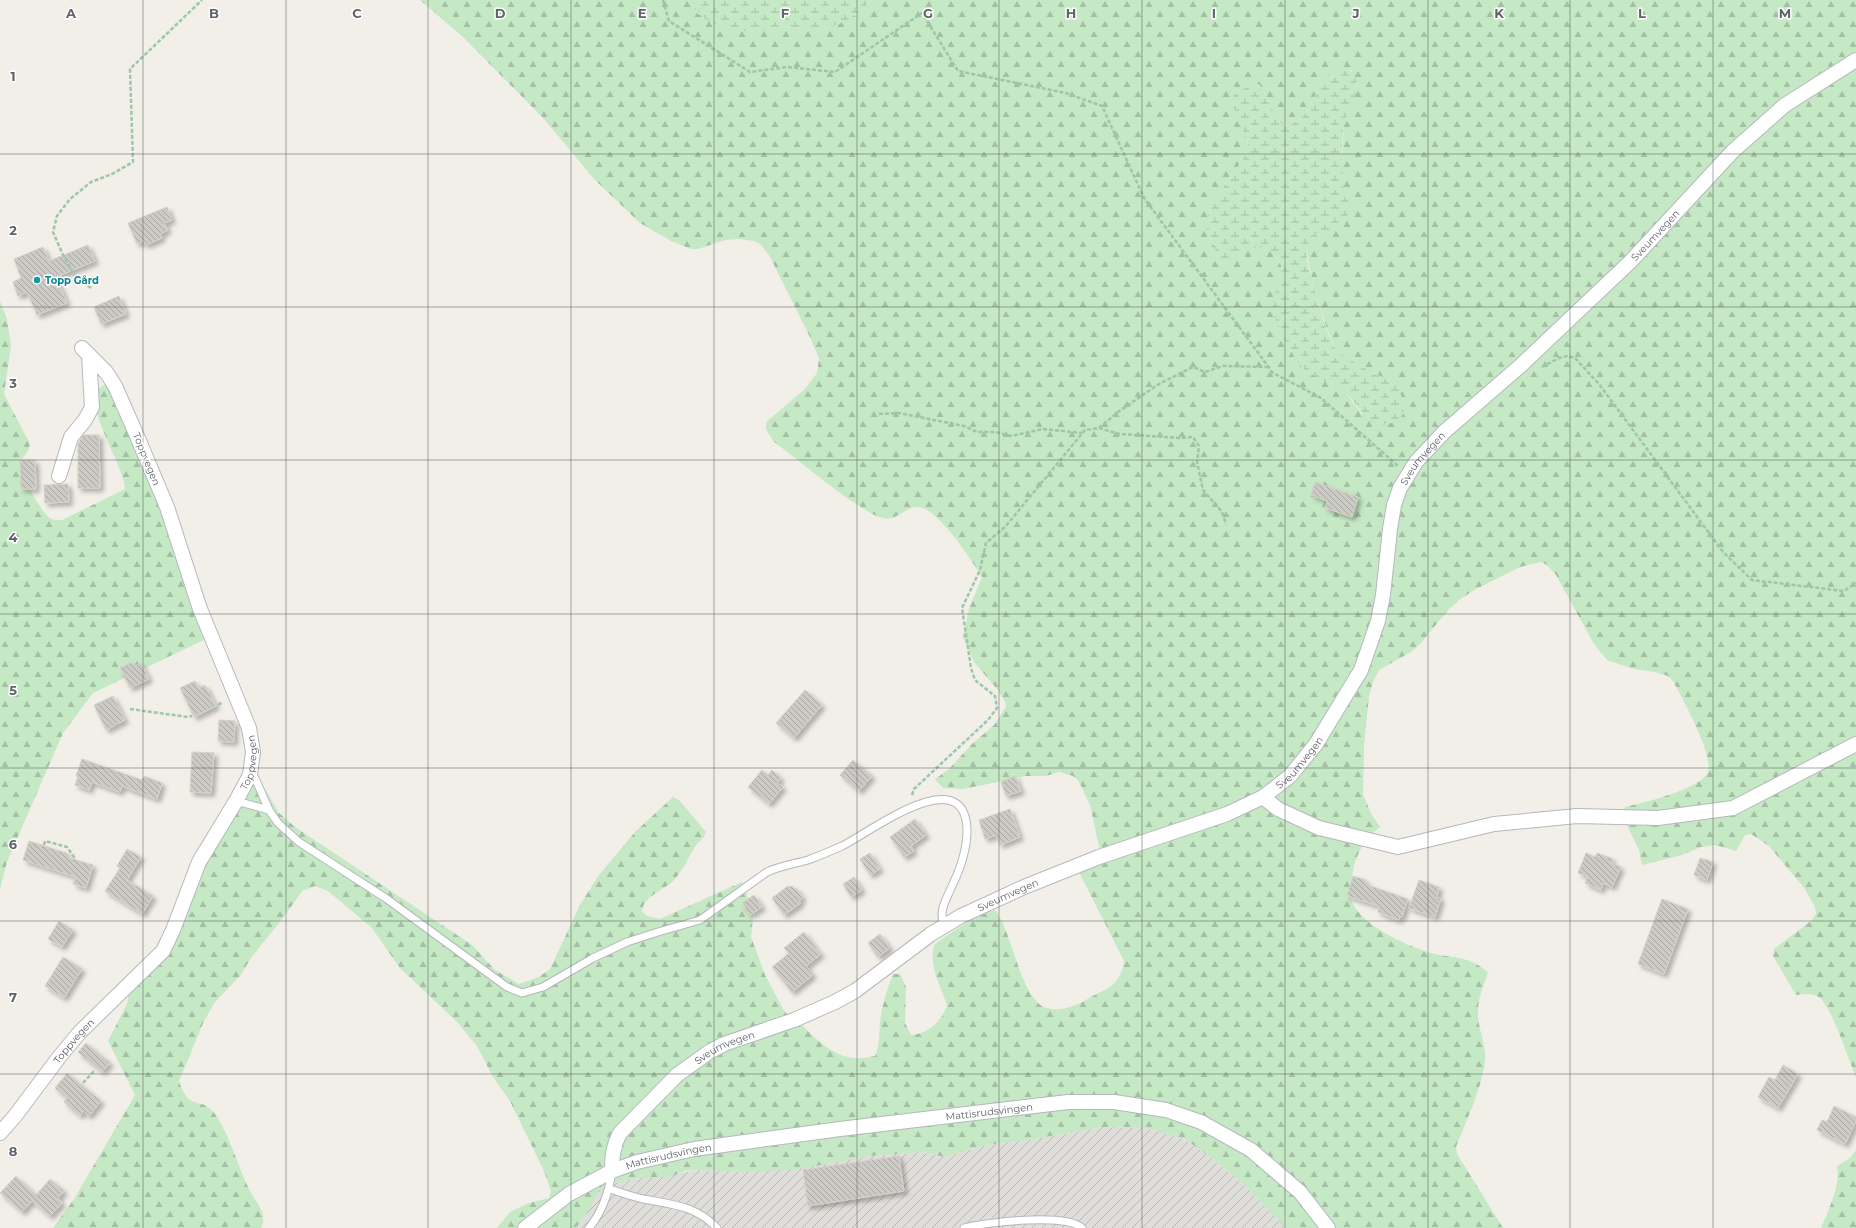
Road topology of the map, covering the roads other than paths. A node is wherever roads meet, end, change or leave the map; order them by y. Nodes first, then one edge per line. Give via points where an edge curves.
1 (1856, 60) edge
2 (60, 476) dead end
3 (1856, 744) edge
4 (250, 775) junction
5 (1263, 796) junction
6 (236, 801) junction
7 (269, 810) junction
8 (943, 926) junction
9 (0, 1133) edge
10 (612, 1171) junction
11 (610, 1189) junction
12 (525, 1228) edge
13 (589, 1228) edge
14 (717, 1228) edge
15 (964, 1228) edge
16 (1082, 1228) edge
17 (1328, 1228) edge

1 - 5 street, Sveumvegen via 1785,105 1733,150 1630,262 1519,367 1444,432 1416,462 1407,475 1394,505 1384,595 1361,670 1303,762
2 - 4 street, Toppvegen via 71,437 92,407 85,352 106,372 115,386 167,508 200,609 249,728 253,752
3 - 5 street via 1733,808 1658,818 1577,816 1494,824 1398,847 1319,828 1278,809
4 - 6 street, Toppvegen
4 - 7 lane via 255,778
5 - 8 street, Sveumvegen via 1221,816 1099,857 1038,881
6 - 7 lane
6 - 9 street, Toppvegen via 199,862 174,930 163,951 80,1032
7 - 8 lane via 278,823 299,842 387,899 507,987 522,993 543,987 627,942 700,920 767,872 808,860 842,846 906,809 934,801 944,801 958,806 967,828 965,849 942,914
8 - 10 street, Sveumvegen via 855,991 835,1002 794,1020 724,1044 692,1064 620,1133 615,1142
10 - 11 lane
10 - 12 street via 569,1194
10 - 17 street, Mattisrudsvingen via 636,1162 694,1149 832,1130 1068,1102 1114,1102 1166,1110 1194,1119 1250,1150 1300,1192
11 - 13 lane
11 - 14 lane via 630,1196 686,1207 700,1214
15 - 16 lane via 1008,1221 1049,1220

